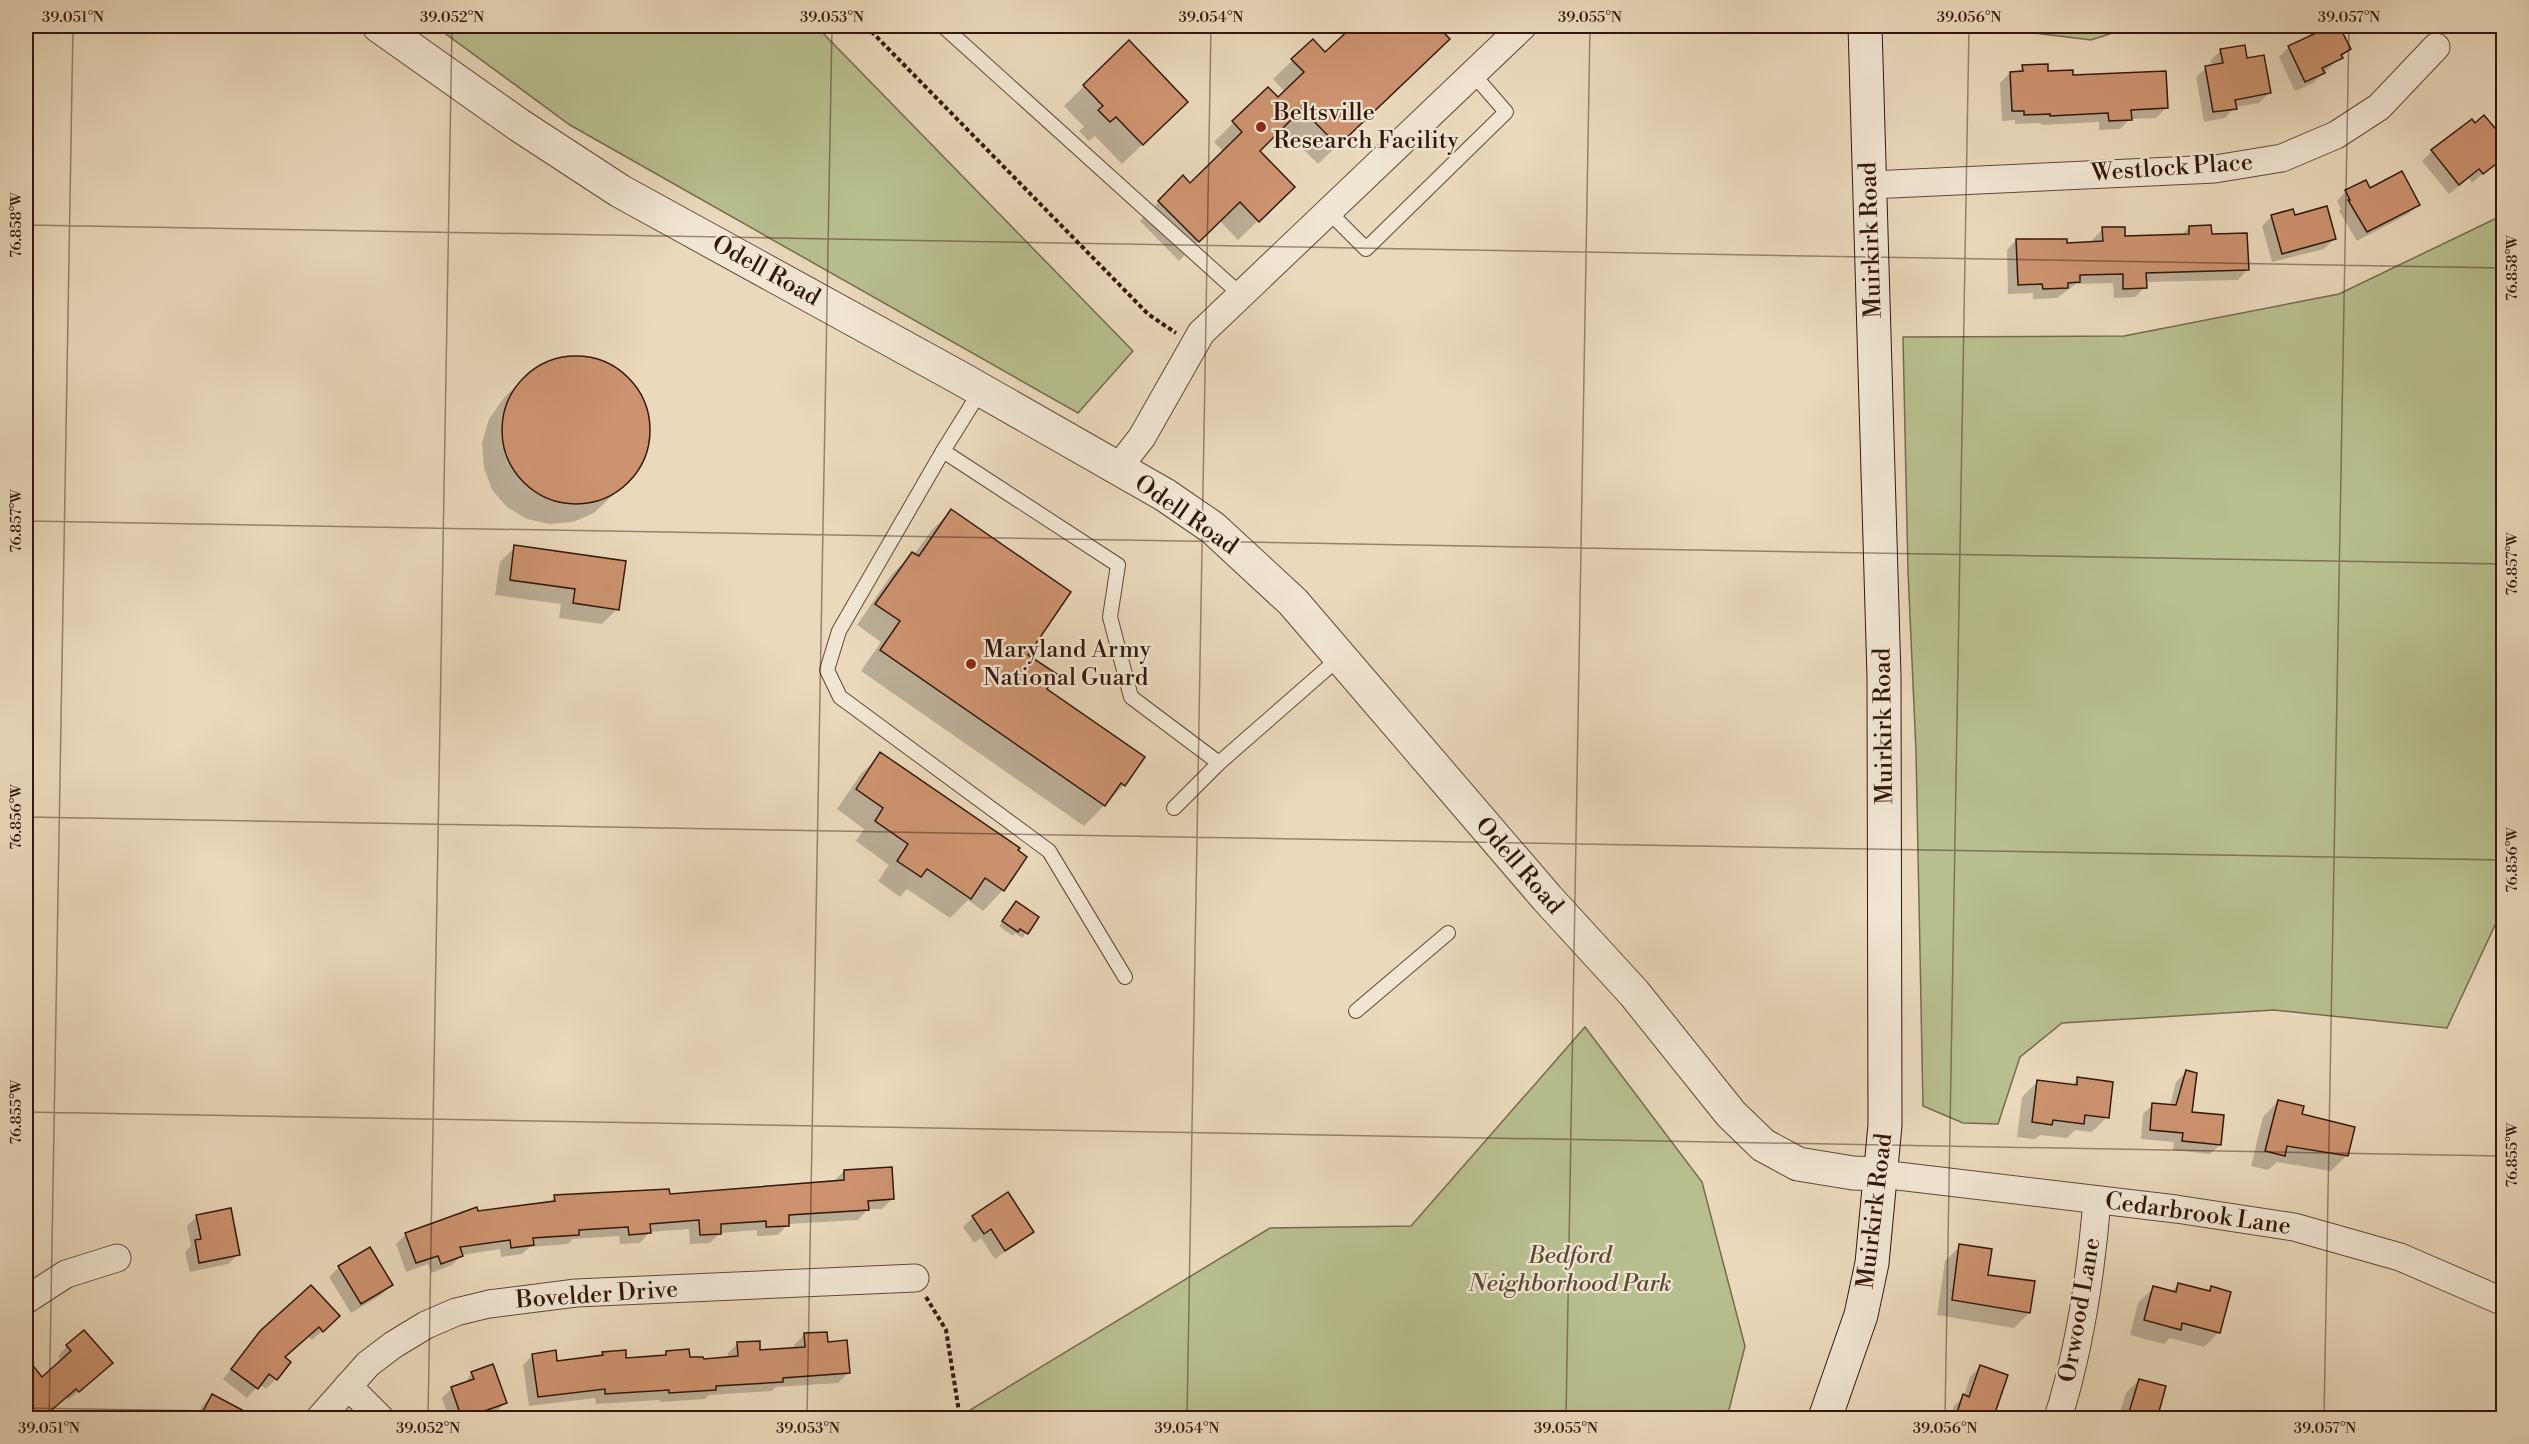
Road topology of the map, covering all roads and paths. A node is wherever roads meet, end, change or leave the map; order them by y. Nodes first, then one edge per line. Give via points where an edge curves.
1 (379, 26) edge
2 (866, 26) edge
3 (943, 26) edge
4 (1523, 26) edge
5 (1865, 26) edge
6 (2436, 47) dead end
7 (1473, 74) junction
8 (1870, 184) junction
9 (1329, 212) junction
10 (1241, 295) junction
11 (1195, 342) junction
12 (981, 390) junction
13 (943, 451) junction
14 (1118, 468) junction
15 (1339, 658) junction
16 (1219, 764) junction
17 (1174, 808) dead end
18 (1448, 933) dead end
19 (1125, 977) dead end
20 (1356, 1011) dead end
21 (1881, 1174) junction
22 (2097, 1200) junction
23 (117, 1258) dead end
24 (915, 1278) joint
25 (26, 1300) edge
26 (2504, 1302) edge
27 (348, 1386) junction
28 (320, 1419) edge
29 (380, 1419) edge
30 (960, 1419) edge
31 (1825, 1419) edge
32 (2058, 1419) edge

1 - 12 street, Odell Road via 620,191
2 - 11 path via 1148,314 1166,329
3 - 10 lane
4 - 7 street
5 - 8 street, Muirkirk Road
6 - 8 street, Westlock Place via 2379,107 2336,135 2282,158 2215,169
7 - 9 street
7 - 9 lane via 1506,112 1366,249
8 - 21 street, Muirkirk Road via 1884,688 1886,1125
9 - 10 street
10 - 11 street
11 - 14 street via 1142,437
12 - 13 lane
12 - 14 street, Odell Road
13 - 16 lane via 1118,565 1110,617 1131,697
13 - 19 lane via 839,631 827,670 840,697 1049,851
14 - 15 street, Odell Road via 1213,528 1293,602
15 - 16 lane
15 - 21 street, Odell Road via 1634,993 1703,1082 1747,1130 1763,1145 1798,1164
16 - 17 lane
18 - 20 lane
21 - 22 street, Cedarbrook Lane
21 - 31 street, Muirkirk Road via 1872,1263 1861,1315
22 - 26 street, Cedarbrook Lane via 2306,1230 2400,1257
22 - 32 street, Orwood Lane via 2086,1295 2070,1380
23 - 25 street via 66,1274
24 - 27 street, Bovelder Drive via 576,1293 489,1304 426,1325 368,1364
24 - 30 path via 946,1330
27 - 28 street, Bovelder Drive
27 - 29 street

